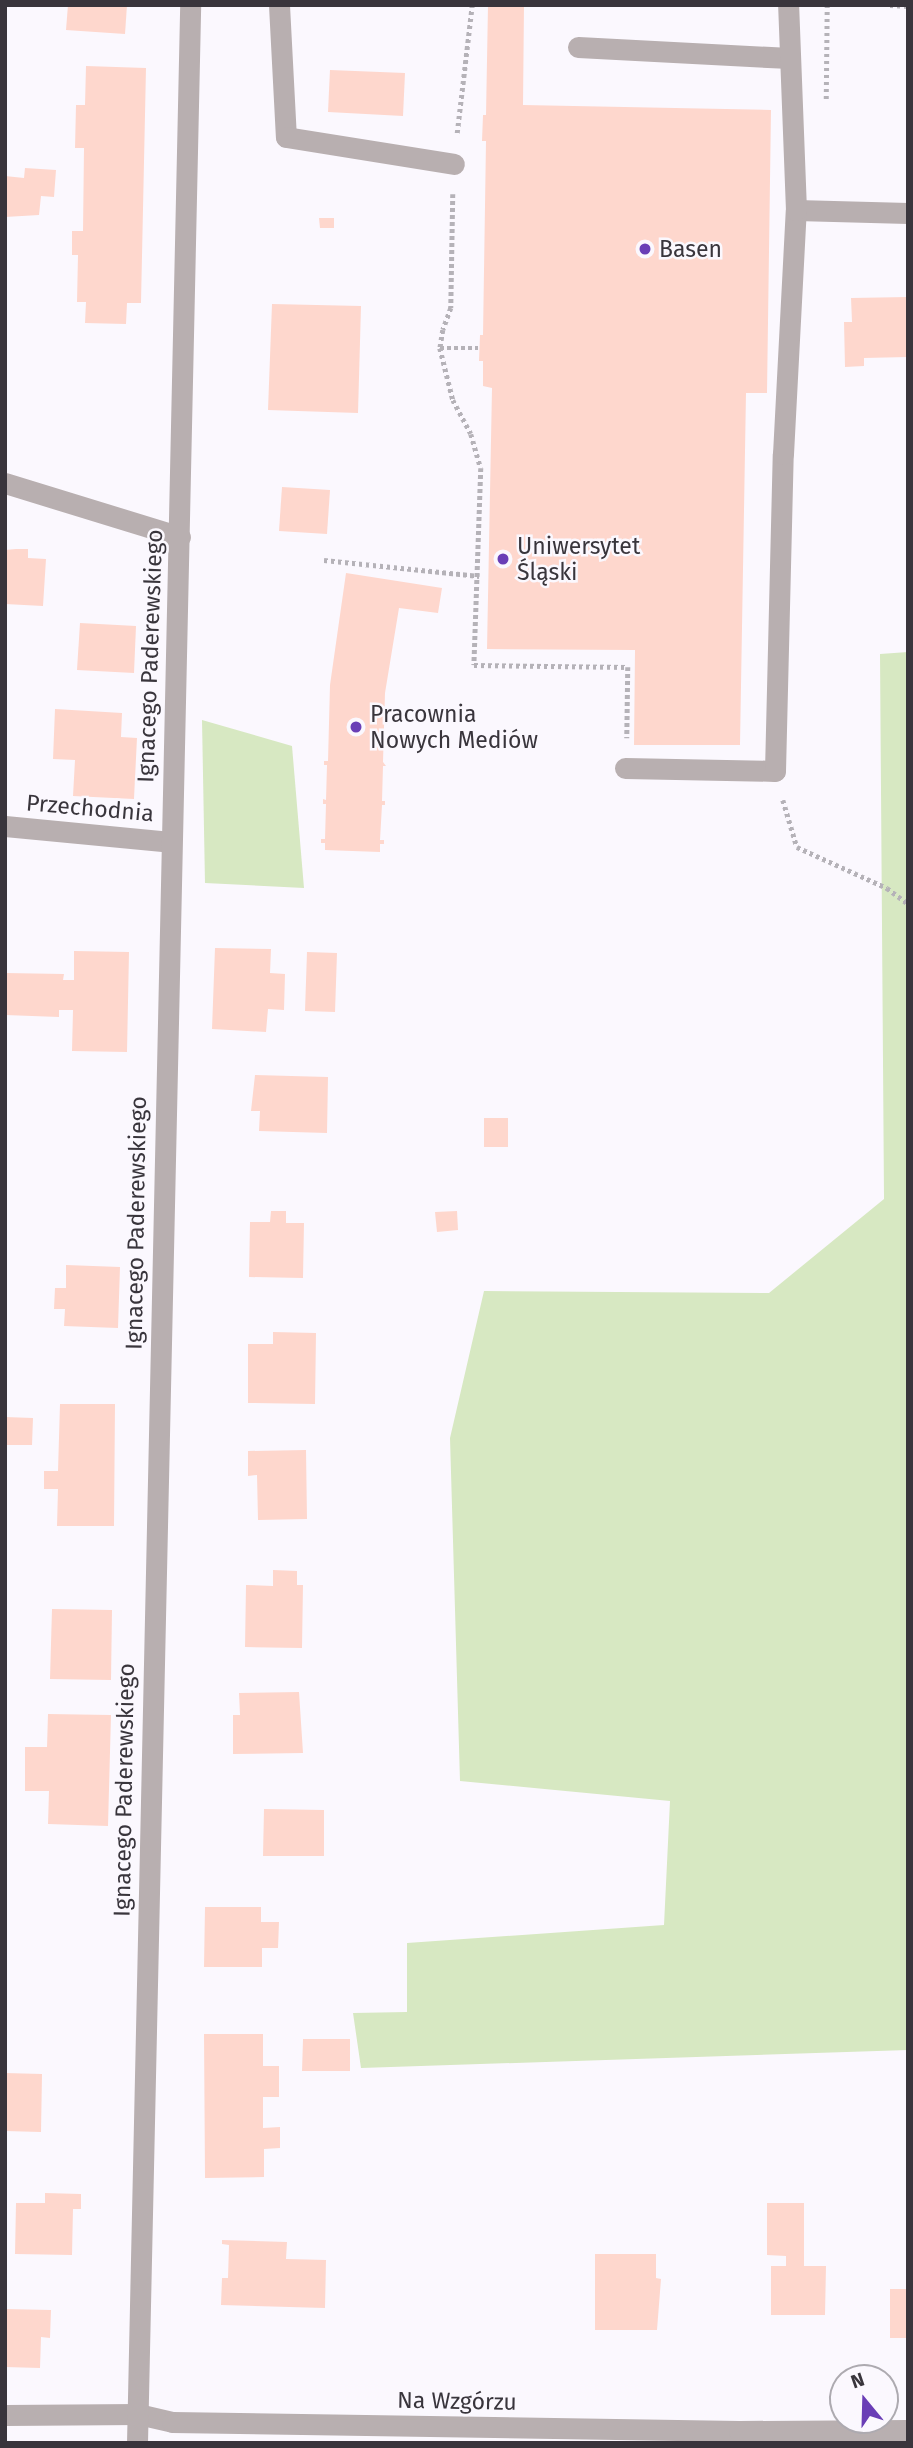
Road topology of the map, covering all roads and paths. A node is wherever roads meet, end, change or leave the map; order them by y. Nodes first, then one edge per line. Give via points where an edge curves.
1 (190, 5) edge
2 (279, 5) edge
3 (472, 5) edge
4 (788, 5) edge
5 (890, 5) edge
6 (908, 6) edge
7 (579, 47) dead end
8 (790, 58) junction
9 (454, 164) junction
10 (796, 210) junction
11 (908, 213) edge
12 (440, 348) junction
13 (479, 348) dead end
14 (5, 483) edge
15 (180, 537) junction
16 (324, 560) dead end
17 (480, 576) junction
18 (629, 710) dead end
19 (625, 768) dead end
20 (775, 771) junction
21 (5, 826) edge
22 (170, 842) junction
23 (908, 904) edge
24 (138, 2414) junction
25 (5, 2415) edge
26 (908, 2430) edge
27 (739, 2437) edge
28 (136, 2443) edge

1 - 15 street, Ignacego Paderewskiego
2 - 9 street via 286,137
3 - 9 path
4 - 8 street
5 - 6 path
7 - 8 street
8 - 10 street
9 - 12 path via 451,308
10 - 11 street
10 - 20 street via 783,454
12 - 13 path
12 - 17 path via 453,400 471,434 481,468
14 - 15 street
15 - 22 street, Ignacego Paderewskiego
16 - 17 path
17 - 18 path via 474,665 628,667
19 - 20 street
20 - 23 path via 797,847 887,888
21 - 22 street, Przechodnia
22 - 24 street, Ignacego Paderewskiego
24 - 25 street, Na Wzgórzu
24 - 27 street, Na Wzgórzu via 172,2422
24 - 28 street, Ignacego Paderewskiego
26 - 27 street, Na Wzgórzu

